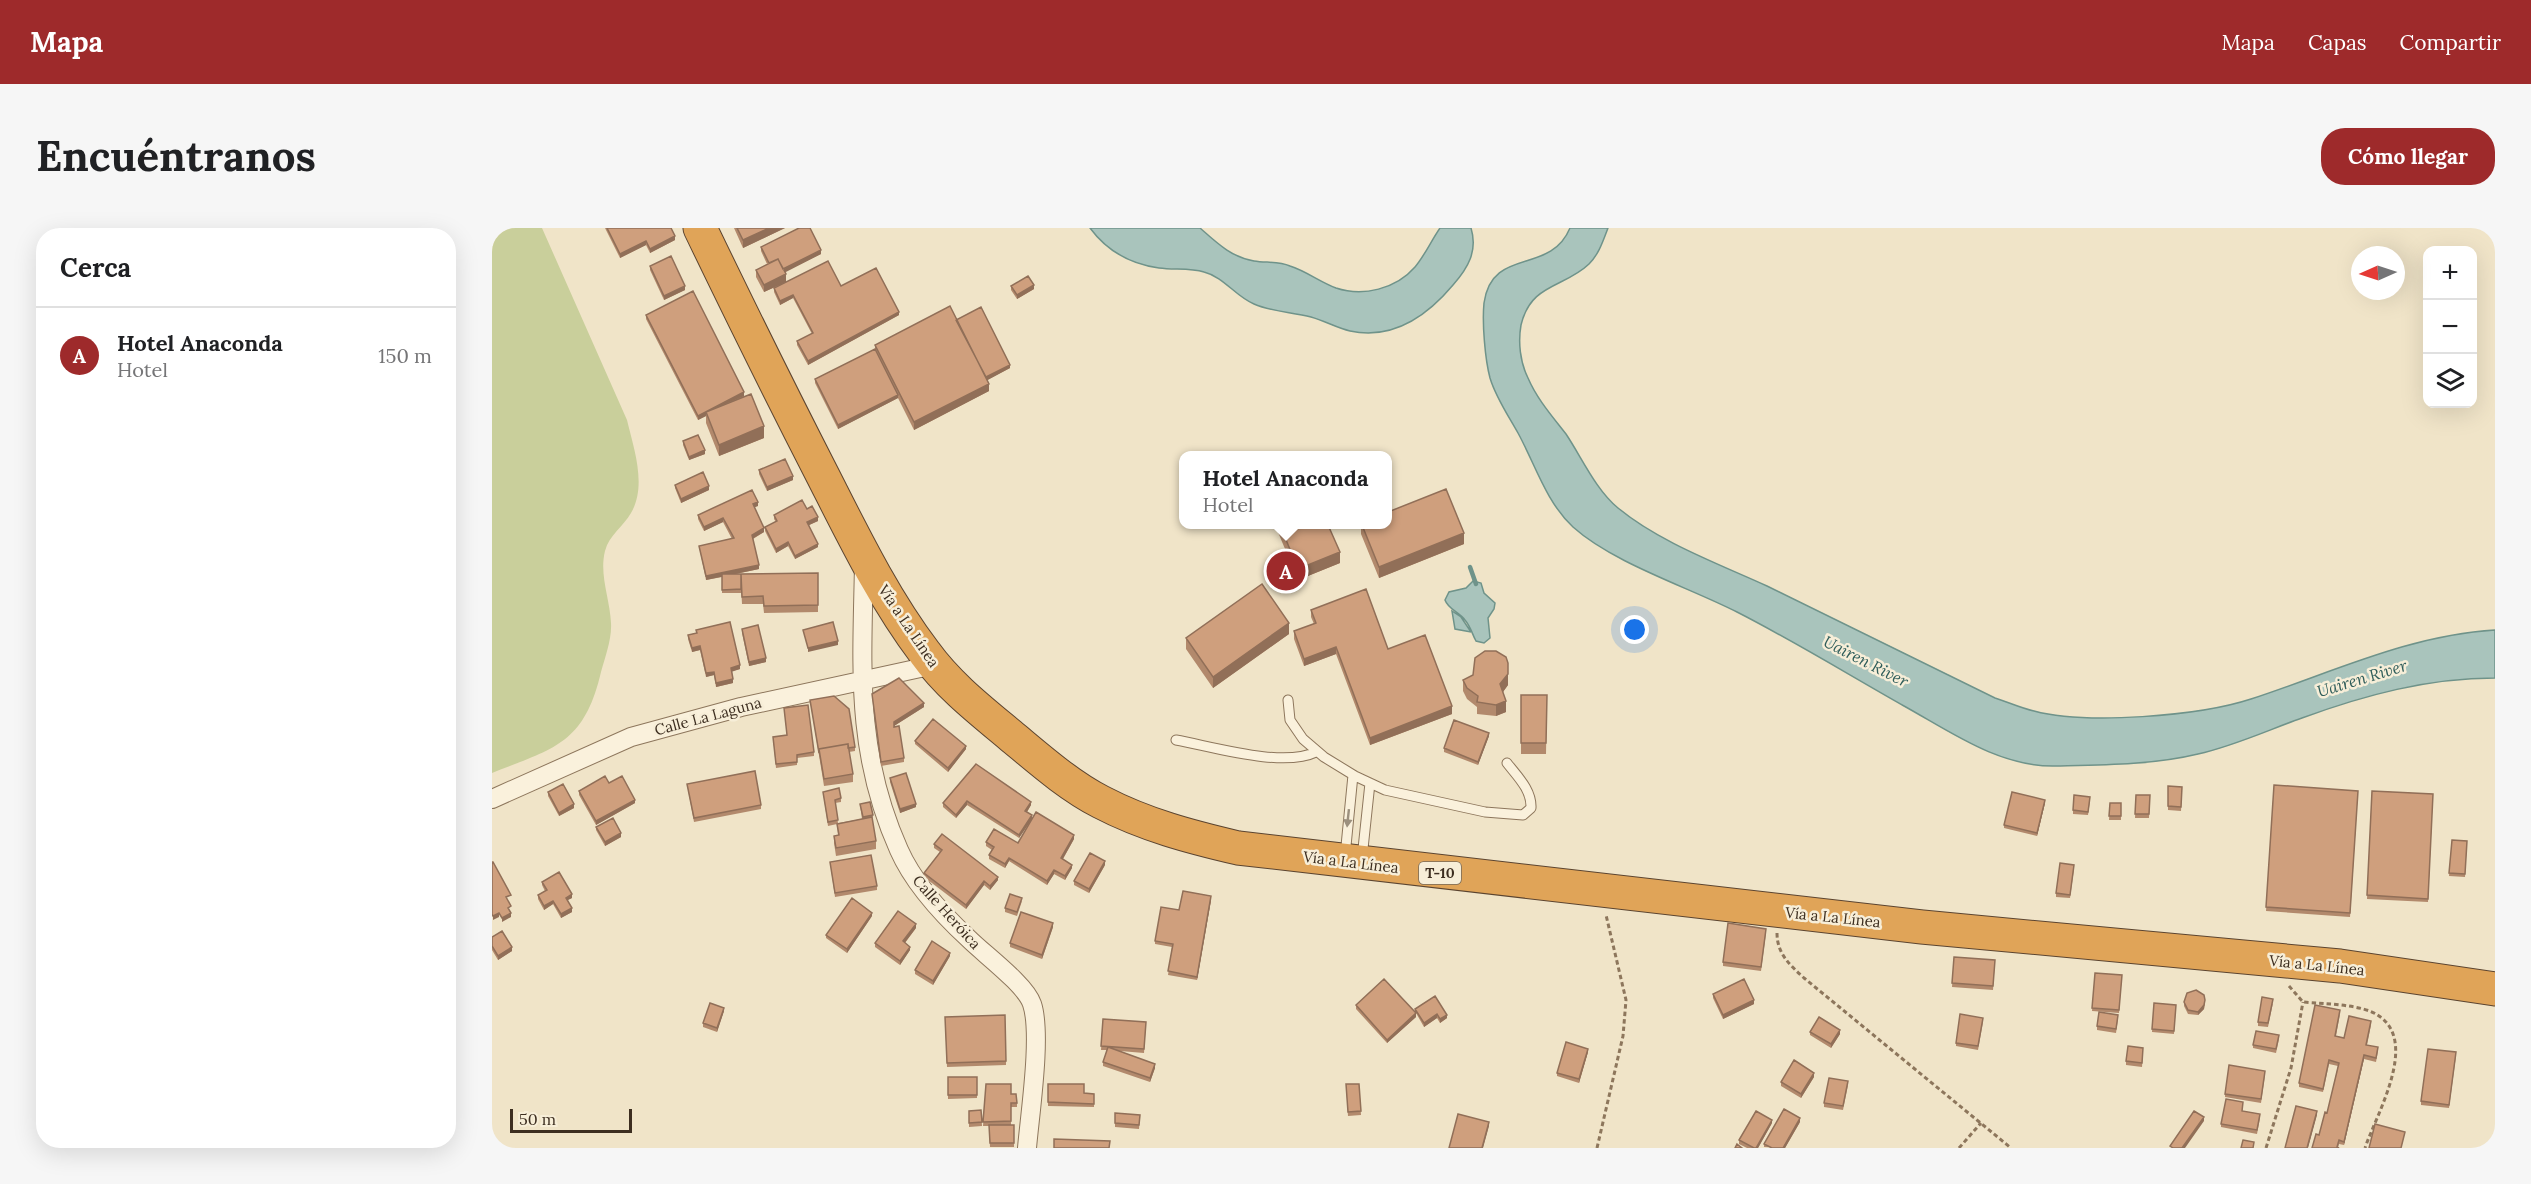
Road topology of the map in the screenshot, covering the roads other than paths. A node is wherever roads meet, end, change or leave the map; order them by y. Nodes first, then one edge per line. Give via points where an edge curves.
1 (700, 228) edge
2 (864, 555) junction
3 (934, 665) junction
4 (861, 681) junction
5 (1288, 700) dead end
6 (1176, 740) dead end
7 (1316, 752) junction
8 (1507, 763) dead end
9 (1353, 775) junction
10 (1370, 783) junction
11 (492, 799) edge
12 (1353, 862) junction
13 (2495, 989) edge
14 (1027, 1148) edge

1 - 2 highway, Vía a La Línea / T-10
2 - 3 highway, Vía a La Línea / T-10
2 - 4 street, Calle Heróica
3 - 4 street, Calle La Laguna
3 - 12 highway, Vía a La Línea / T-10 via 975,706 1043,763 1099,801 1137,819 1238,848
4 - 11 street, Calle La Laguna via 700,716 631,736
4 - 14 street, Calle Heróica via 872,769 905,861 945,915 1031,1001 1036,1029
5 - 7 lane via 1293,726
6 - 7 lane via 1280,758
7 - 9 lane
8 - 10 lane via 1530,796 1532,808 1523,814 1485,812 1385,790
9 - 10 lane
9 -> 12 lane
10 - 12 lane
12 - 13 highway, Vía a La Línea / T-10 via 2069,942 2340,966

